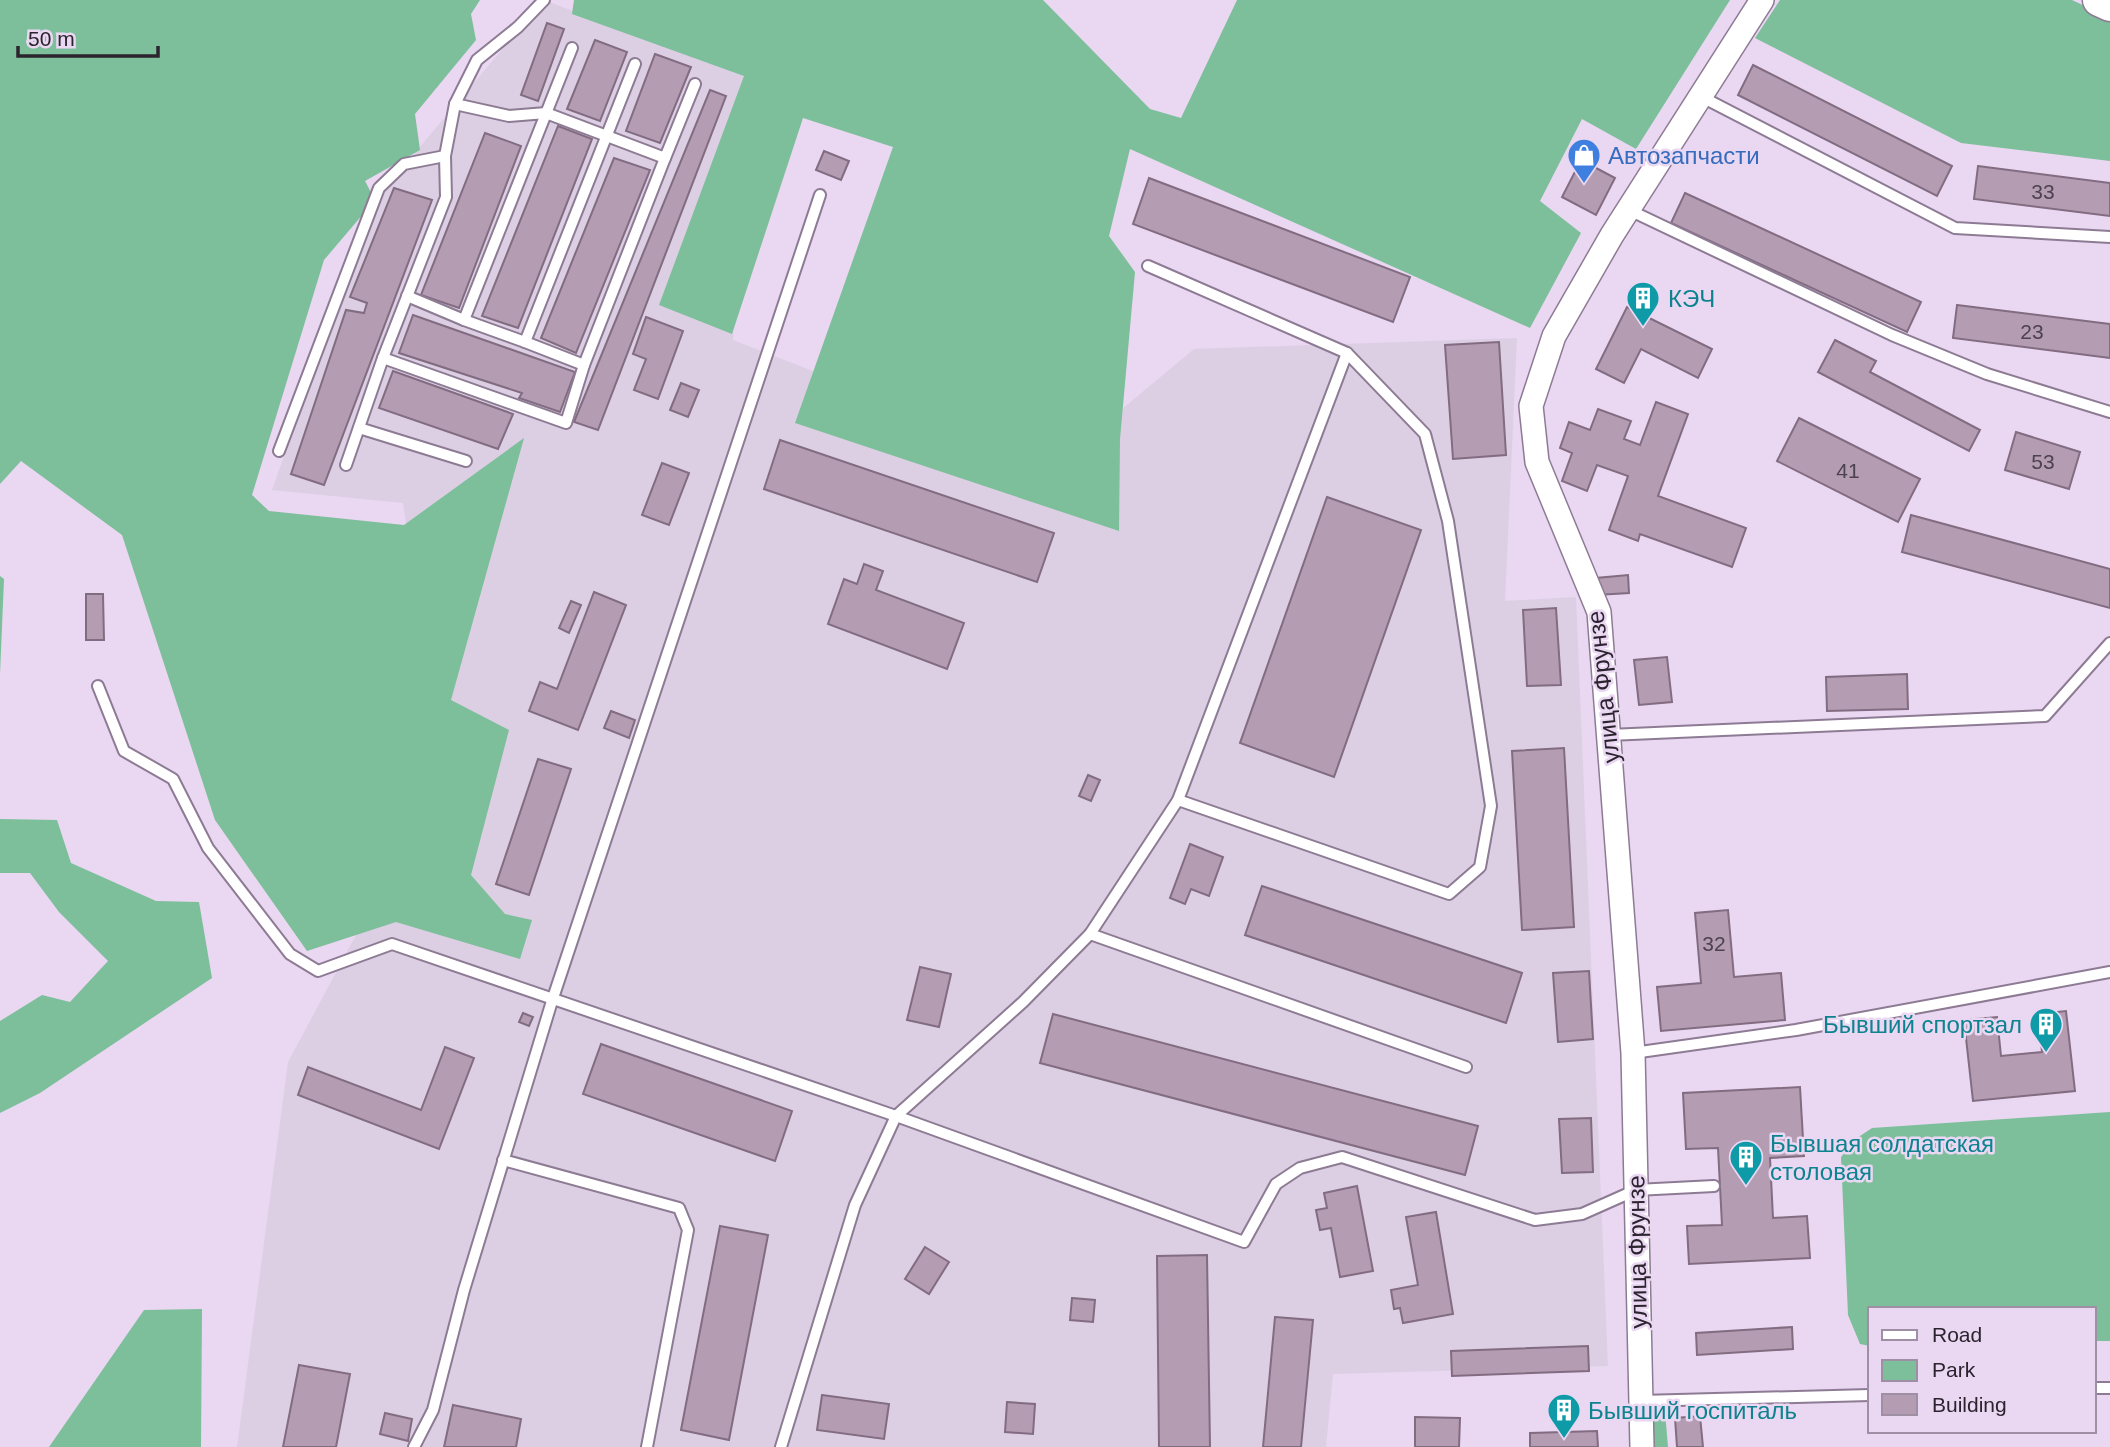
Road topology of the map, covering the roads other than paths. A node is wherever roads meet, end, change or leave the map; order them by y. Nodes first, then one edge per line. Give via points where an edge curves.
1 (544, 0) edge
2 (1762, 0) edge
3 (2099, 0) edge
4 (2110, 5) edge
5 (572, 48) dead end
6 (635, 64) dead end
7 (695, 84) dead end
8 (1700, 96) junction
9 (455, 104) junction
10 (545, 113) junction
11 (604, 136) junction
12 (445, 156) junction
13 (665, 159) junction
14 (820, 195) dead end
15 (1627, 209) junction
16 (2110, 237) edge
17 (1148, 266) dead end
18 (407, 296) junction
19 (464, 320) junction
20 (525, 342) junction
21 (1347, 354) junction
22 (383, 358) junction
23 (584, 365) junction
24 (2110, 412) edge
25 (359, 428) junction
26 (278, 451) dead end
27 (466, 461) dead end
28 (346, 465) dead end
29 (2110, 643) edge
30 (98, 686) dead end
31 (1609, 735) junction
32 (1178, 800) junction
33 (1090, 934) junction
34 (2110, 971) edge
35 (552, 1001) junction
36 (1633, 1053) junction
37 (1466, 1066) dead end
38 (896, 1116) junction
39 (503, 1160) junction
40 (1714, 1186) dead end
41 (1636, 1189) junction
42 (1868, 1395) edge
43 (1640, 1401) junction
44 (414, 1447) edge
45 (647, 1447) edge
46 (781, 1447) edge
47 (1642, 1447) edge

1 - 9 lane via 477,60
2 - 8 street, улица Фрунзе
3 - 4 main road
5 - 10 lane
6 - 11 lane
7 - 13 lane
8 - 15 street, улица Фрунзе
8 - 16 lane via 1955,228
9 - 10 lane via 509,116
9 - 12 lane
10 - 11 lane
10 - 19 lane
11 - 13 lane
11 - 20 lane
12 - 18 lane via 446,197
12 - 26 lane via 404,164 379,188
13 - 23 lane
14 - 35 lane
15 - 24 lane via 1892,335 1987,374
15 - 31 street, улица Фрунзе via 1554,336 1531,406 1537,462 1599,612
17 - 21 lane
18 - 19 lane
18 - 22 lane
19 - 20 lane
20 - 23 lane
21 - 32 lane
21 - 32 lane via 1425,433 1448,522 1491,806 1480,867 1449,894
22 - 23 lane via 566,424
22 - 25 lane
25 - 27 lane
25 - 28 lane
29 - 31 lane via 2045,716
30 - 35 lane via 124,751 173,779 208,848 290,954 318,971 392,944
31 - 36 street, улица Фрунзе
32 - 33 lane
33 - 37 lane
33 - 38 lane via 1023,1002
34 - 36 lane via 1796,1030
35 - 38 lane
35 - 39 lane
36 - 41 street, улица Фрунзе
38 - 41 lane via 1244,1242 1276,1184 1300,1168 1342,1157 1535,1220 1582,1214
38 - 46 lane via 855,1205
39 - 44 lane via 433,1410
39 - 45 lane via 679,1208 688,1230
40 - 41 lane
41 - 43 street, улица Фрунзе
42 - 43 lane
43 - 47 street, улица Фрунзе

